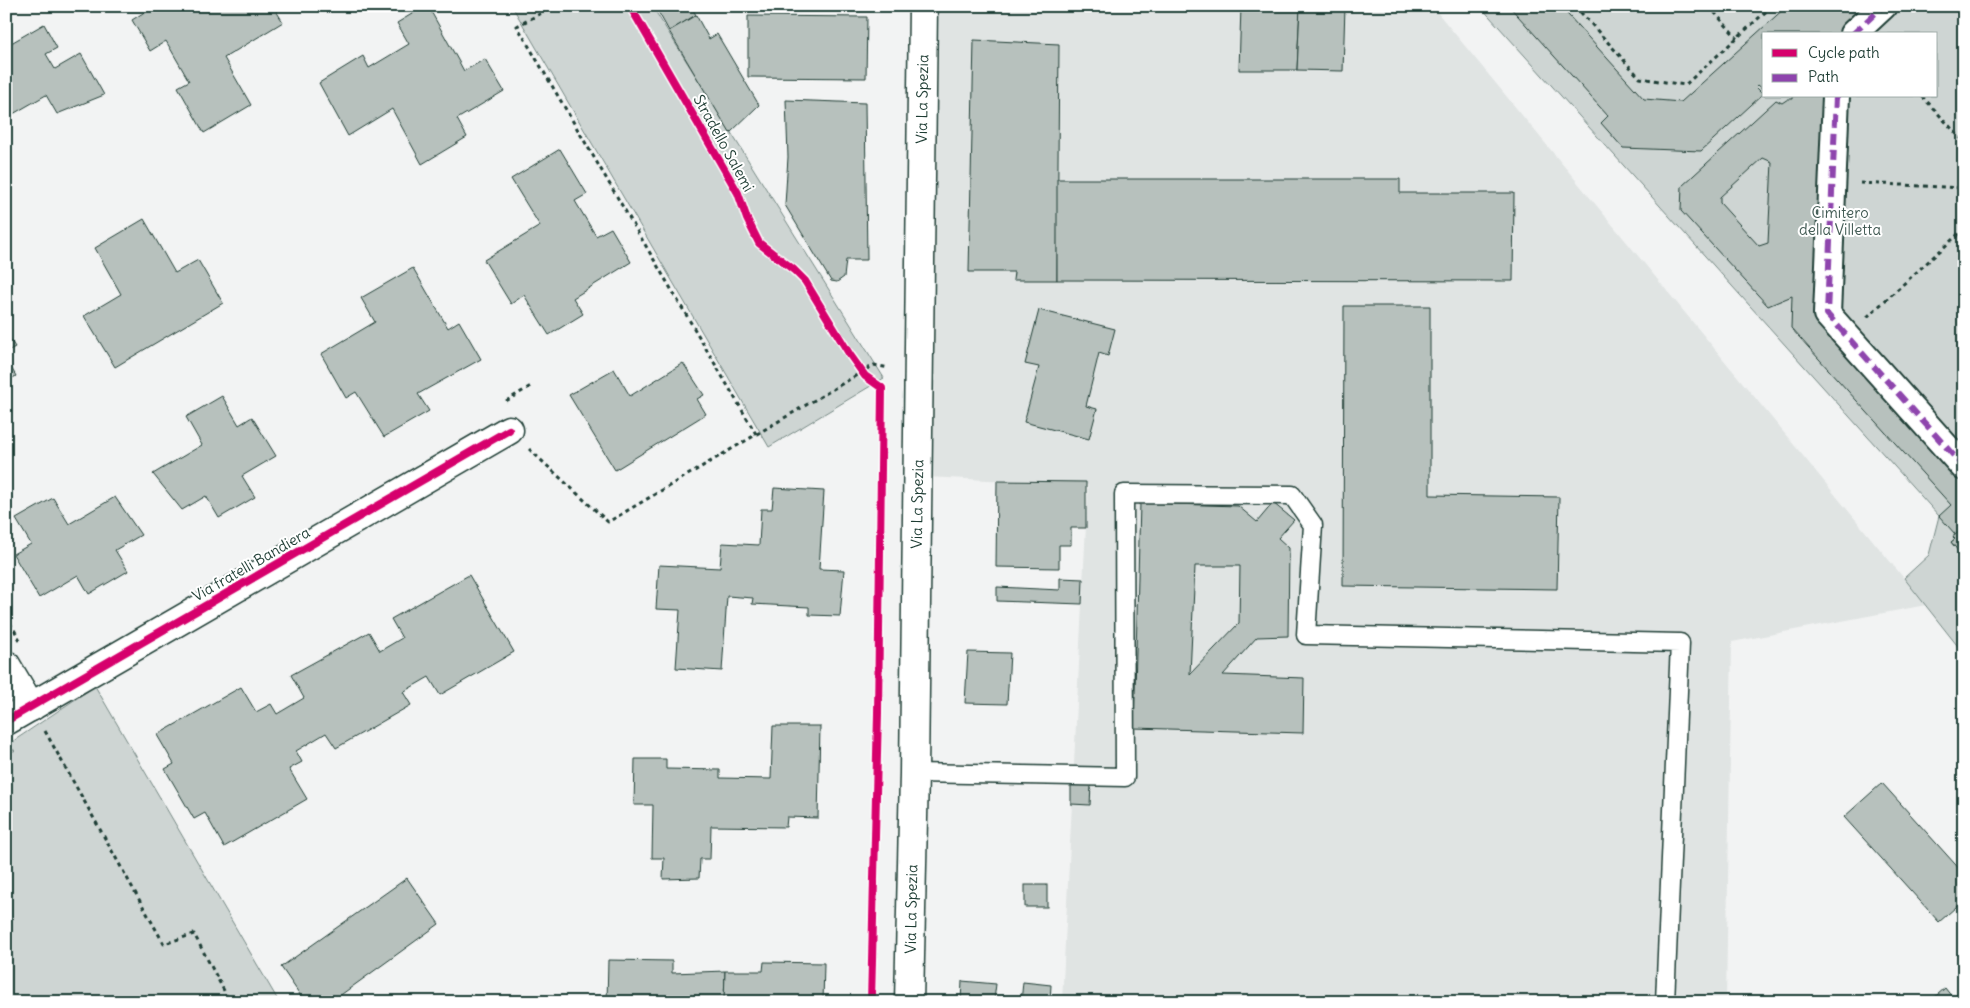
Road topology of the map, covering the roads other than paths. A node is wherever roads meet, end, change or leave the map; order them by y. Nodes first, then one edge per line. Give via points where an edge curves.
1 (923, 6) edge
2 (1883, 6) edge
3 (1855, 32) edge
4 (1836, 98) edge
5 (509, 430) road end
6 (1964, 467) edge
7 (6, 665) edge
8 (31, 707) junction
9 (6, 721) edge
10 (914, 773) junction
11 (908, 1002) edge
12 (1665, 1002) edge

1 - 10 main road, Via La Spezia
2 - 3 street
4 - 6 street via 1827,314
5 - 8 main road, Via fratelli Bandiera
7 - 8 main road
8 - 9 main road, Via fratelli Bandiera
10 - 11 main road, Via La Spezia
10 - 12 lane via 1125,777 1124,494 1292,495 1312,525 1306,635 1680,643

